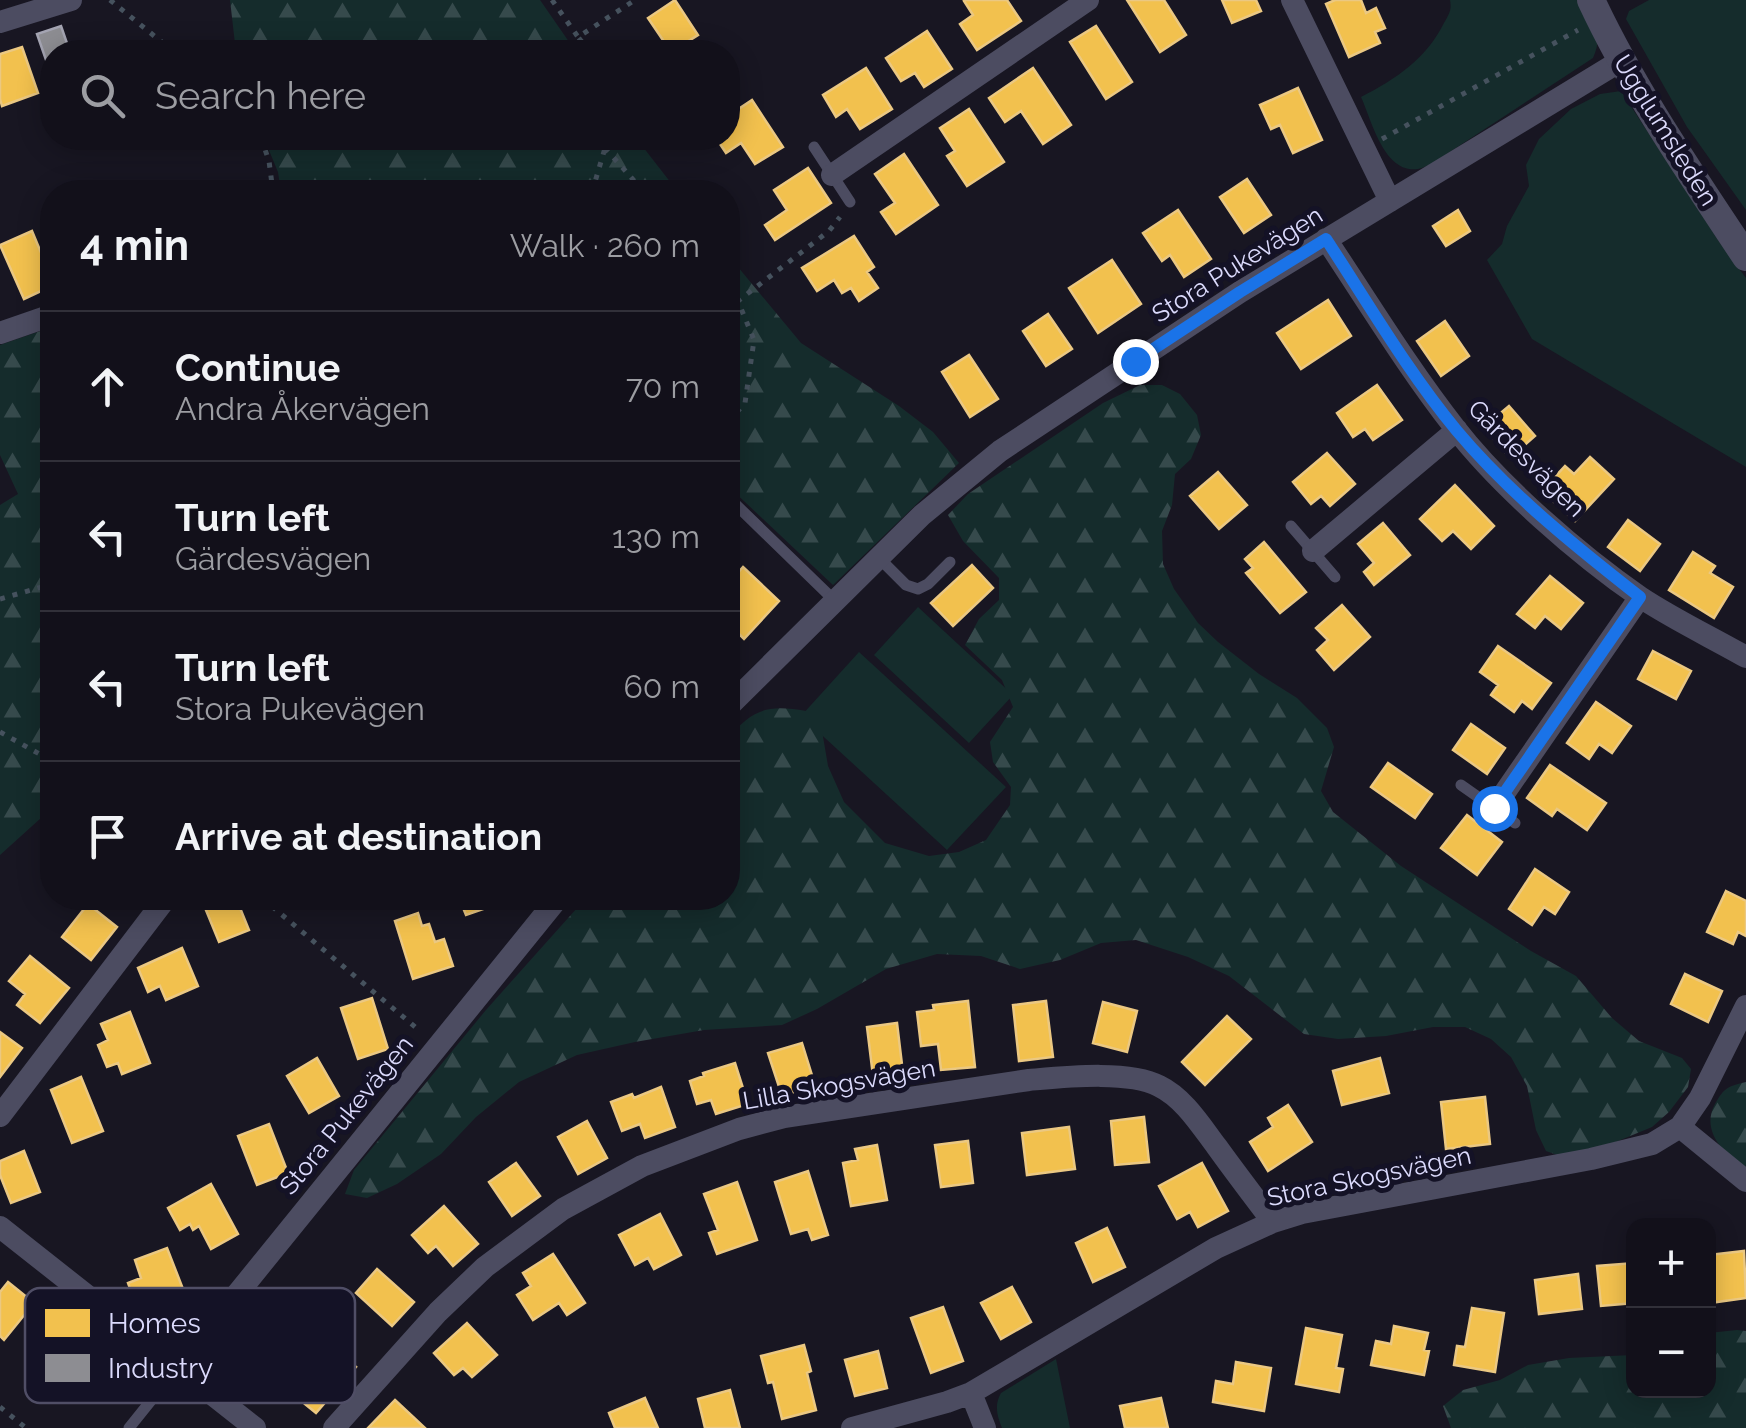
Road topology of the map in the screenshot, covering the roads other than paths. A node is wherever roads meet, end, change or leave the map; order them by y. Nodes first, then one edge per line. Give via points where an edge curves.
1 (71, 0) edge
2 (1088, 0) edge
3 (1292, 0) edge
4 (1595, 9) edge
5 (0, 22) edge
6 (1622, 60) junction
7 (814, 148) dead end
8 (832, 174) junction
9 (1390, 201) junction
10 (850, 202) road end
11 (1326, 239) junction
12 (1746, 256) edge
13 (40, 319) edge
14 (0, 332) edge
15 (1457, 430) junction
16 (740, 510) edge
17 (1291, 526) dead end
18 (1313, 551) junction
19 (878, 557) junction
20 (950, 562) dead end
21 (1336, 576) dead end
22 (1640, 597) junction
23 (835, 601) junction
24 (1746, 656) edge
25 (740, 695) edge
26 (1462, 785) dead end
27 (1494, 808) junction
28 (1514, 823) dead end
29 (157, 910) edge
30 (548, 910) edge
31 (1746, 1006) edge
32 (0, 1116) edge
33 (1680, 1127) junction
34 (1746, 1181) edge
35 (1273, 1222) junction
36 (0, 1227) edge
37 (78, 1288) edge
38 (242, 1288) edge
39 (971, 1393) junction
40 (149, 1403) edge
41 (223, 1403) edge
42 (129, 1428) edge
43 (254, 1428) edge
44 (334, 1428) edge
45 (852, 1428) edge
46 (984, 1428) edge

1 - 5 street
2 - 8 street
3 - 9 street
4 - 6 street, Ugglumsleden
6 - 9 street, Stora Pukevägen
6 - 12 street, Ugglumsleden
7 - 8 lane
8 - 10 lane
9 - 11 street, Stora Pukevägen
11 - 15 street, Gärdesvägen
11 - 19 street, Stora Pukevägen via 1000,451
13 - 14 street
15 - 18 street
15 - 22 street, Gärdesvägen via 1540,516
16 - 23 lane
17 - 18 lane
18 - 21 lane
19 - 20 lane via 913,588 928,584
19 - 23 street, Stora Pukevägen
22 - 24 street, Gärdesvägen
22 - 27 street
23 - 25 street, Stora Pukevägen
26 - 27 lane
27 - 28 lane
29 - 32 street
30 - 38 street, Stora Pukevägen
31 - 33 street
33 - 34 street
33 - 35 street, Stora Skogsvägen via 1635,1150
35 - 39 street, Stora Skogsvägen via 1216,1248
35 - 44 street, Lilla Skogsvägen via 1175,1096 1132,1078 1030,1080 784,1117 642,1166 563,1209 459,1290
36 - 37 street
39 - 45 street, Stora Skogsvägen
39 - 46 street
40 - 42 lane
41 - 43 street

